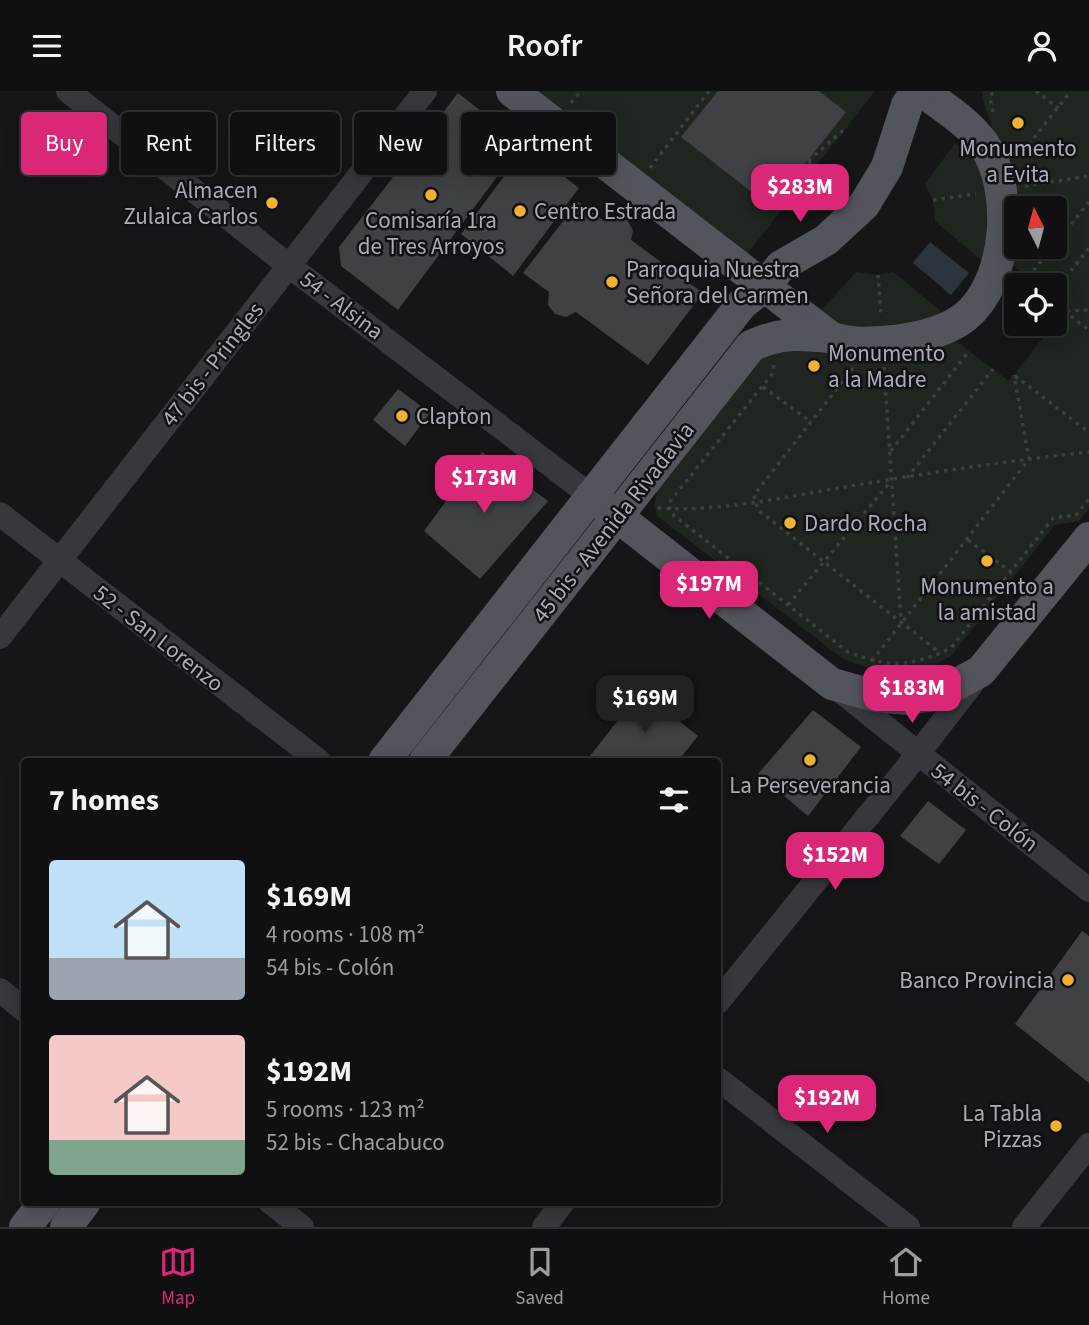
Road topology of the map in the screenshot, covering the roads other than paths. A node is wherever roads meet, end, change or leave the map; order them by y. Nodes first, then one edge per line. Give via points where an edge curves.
1 (68, 91) edge
2 (425, 91) edge
3 (512, 91) edge
4 (916, 91) edge
5 (922, 91) edge
6 (961, 91) edge
7 (968, 126) junction
8 (288, 265) junction
9 (765, 286) junction
10 (830, 337) junction
11 (592, 496) junction
12 (0, 514) edge
13 (618, 516) junction
14 (1089, 538) edge
15 (60, 561) junction
16 (0, 637) edge
17 (981, 671) junction
18 (832, 684) junction
19 (918, 754) junction
20 (315, 758) edge
21 (386, 758) edge
22 (427, 758) edge
23 (1089, 890) edge
24 (0, 991) edge
25 (721, 998) edge
26 (21, 1008) edge
27 (721, 1081) edge
28 (1089, 1145) edge
29 (42, 1206) edge
30 (82, 1206) edge
31 (275, 1206) edge
32 (560, 1206) edge
33 (25, 1227) edge
34 (66, 1227) edge
35 (302, 1227) edge
36 (544, 1227) edge
37 (908, 1227) edge
38 (1024, 1227) edge

1 - 8 street, 54 - Alsina
2 - 8 street, 47 bis - Pringles
3 - 9 main road
4 - 9 main road, 45 bis - Avenida Rivadavia via 887,167 864,205 826,240 781,265
5 - 7 main road
6 - 7 main road
7 - 10 main road, 45 bis - Avenida Rivadavia via 993,162 1003,227 996,271 982,298 965,317 936,332 868,343
8 - 11 street, 54 - Alsina
8 - 15 street, 47 bis - Pringles
9 - 10 main road
9 - 11 main road, 45 bis - Avenida Rivadavia via 742,305
10 - 13 main road, 45 bis - Avenida Rivadavia via 792,333 751,346
11 - 13 main road, 54 - Alsina
11 - 21 main road, 45 bis - Avenida Rivadavia
12 - 15 street, 52 - San Lorenzo
13 - 18 main road, 54 bis - Colón
13 - 22 main road, 45 bis - Avenida Rivadavia
14 - 17 main road
15 - 16 street, 47 bis - Pringles
15 - 20 street, 52 - San Lorenzo
17 - 18 main road via 937,695 907,699
17 - 19 street
18 - 19 street, 54 bis - Colón
19 - 23 street, 54 bis - Colón
19 - 25 street
24 - 26 street
27 - 37 street
28 - 38 street
29 - 33 main road
30 - 34 main road
31 - 35 street
32 - 36 street

